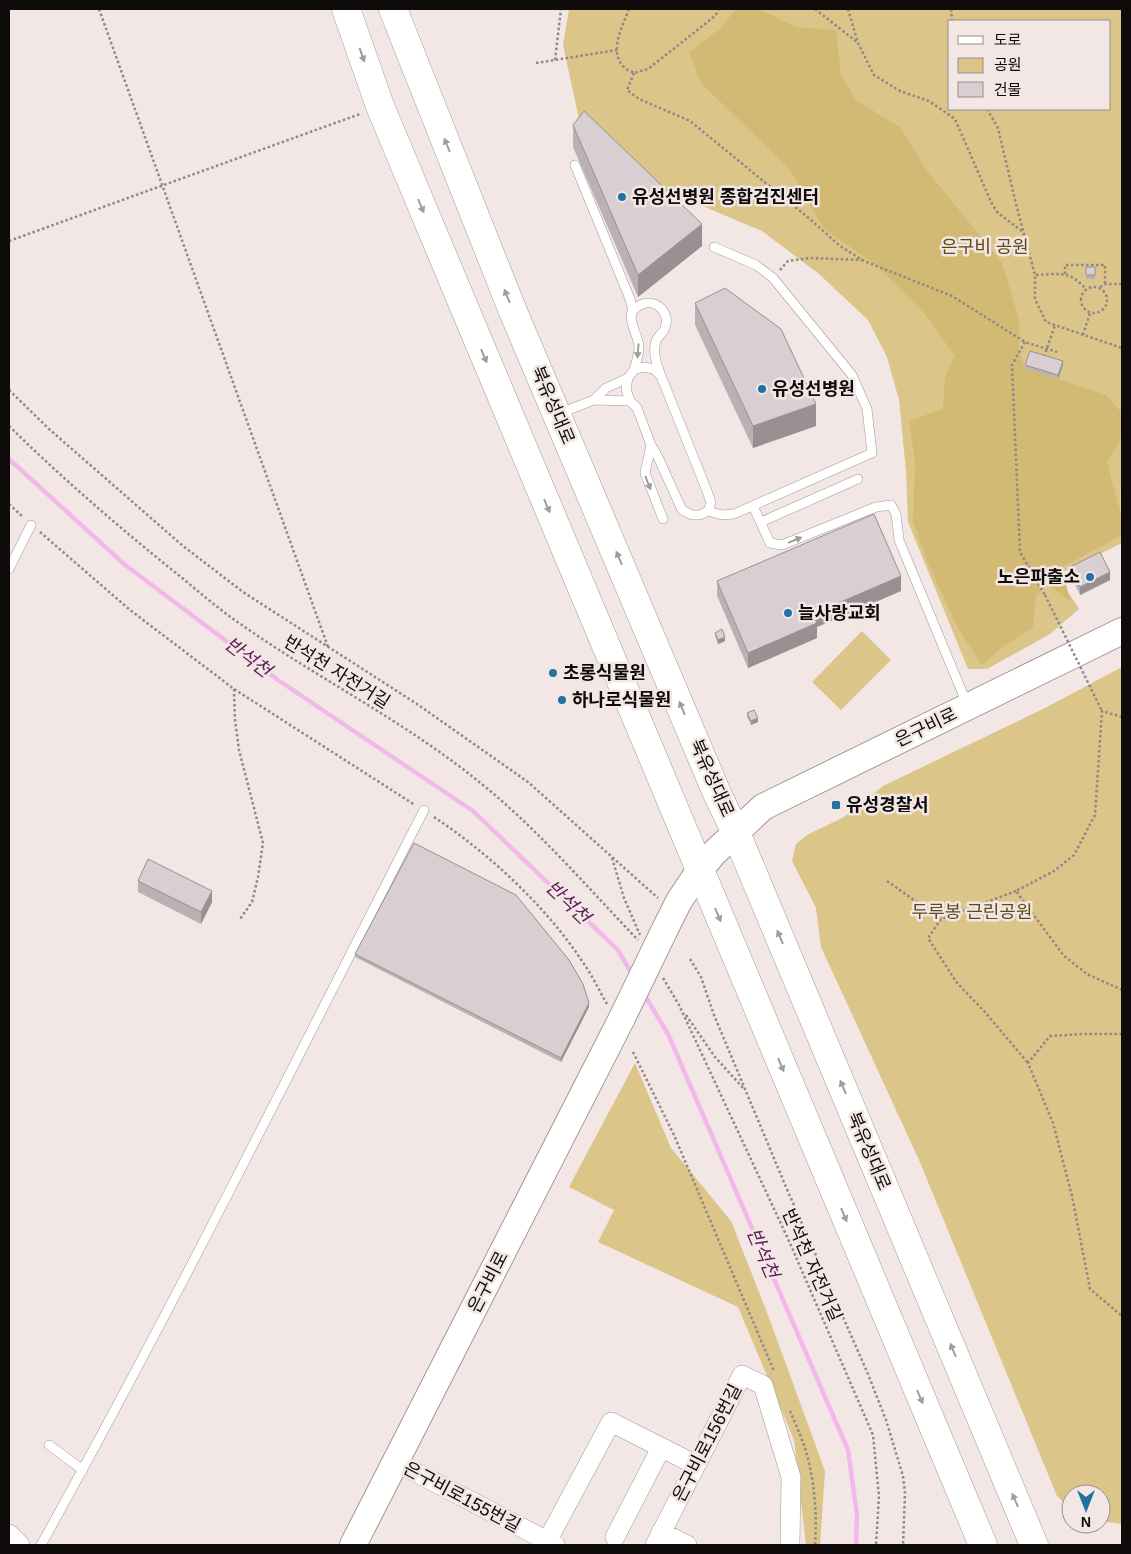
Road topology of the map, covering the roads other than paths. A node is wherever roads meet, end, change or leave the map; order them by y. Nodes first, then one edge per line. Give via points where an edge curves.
1 (346, 9) edge
2 (393, 9) edge
3 (576, 165) dead end
4 (714, 247) dead end
5 (630, 299) junction
6 (642, 304) junction
7 (634, 311) junction
8 (634, 370) junction
9 (661, 376) junction
10 (628, 378) junction
11 (594, 400) junction
12 (630, 401) junction
13 (557, 414) junction
14 (651, 445) junction
15 (858, 479) dead end
16 (753, 506) junction
17 (710, 507) junction
18 (663, 519) dead end
19 (761, 522) junction
20 (32, 525) road end
21 (9, 569) edge
22 (1122, 631) edge
23 (968, 707) junction
24 (424, 810) road end
25 (736, 833) junction
26 (699, 870) junction
27 (49, 1445) dead end
28 (661, 1448) junction
29 (396, 1462) junction
30 (696, 1465) junction
31 (83, 1470) junction
32 (9, 1534) edge
33 (615, 1537) dead end
34 (658, 1539) edge
35 (549, 1544) edge
36 (20, 1545) edge
37 (41, 1545) edge
38 (353, 1545) edge
39 (687, 1545) edge
40 (790, 1545) edge
41 (983, 1545) edge
42 (1034, 1545) edge

1 -> 26 main road via 380,106
13 -> 2 main road, 북유성대로
3 - 5 lane
4 - 16 lane via 756,265 773,278 852,374 866,409 872,453
5 - 6 lane
5 - 7 lane
6 - 7 lane
6 - 9 lane via 660,306 666,316 665,328 656,346 656,365
7 -> 8 lane via 631,322 639,338 639,355
8 - 9 lane via 654,369
8 - 10 lane
9 - 17 lane
10 - 11 lane via 606,388
10 - 12 lane via 626,389
11 - 12 lane
11 - 13 lane
12 - 14 lane
25 -> 13 main road, 북유성대로
14 - 17 lane via 682,510 700,515
14 -> 18 lane via 644,473
15 - 19 lane
16 - 17 lane via 722,515
16 - 19 lane
19 -> 23 lane via 770,544 782,545 876,506 890,505 896,514 899,540
20 - 21 lane
22 - 23 street, 은구비로
23 - 25 street, 은구비로 via 763,807
24 - 31 lane
25 - 26 street, 은구비로
42 -> 25 main road, 북유성대로
26 - 29 street, 은구비로, bridge via 659,927 620,1021
26 -> 41 main road
27 - 31 lane
28 - 30 street
28 - 33 street
28 - 35 street via 610,1422
29 - 35 street, 은구비로155번길
29 - 38 street, 은구비로
30 - 34 street, 은구비로156번길
30 - 40 street, 은구비로156번길 via 742,1375 763,1386 790,1477
31 - 37 lane
32 - 36 street
34 - 39 street

